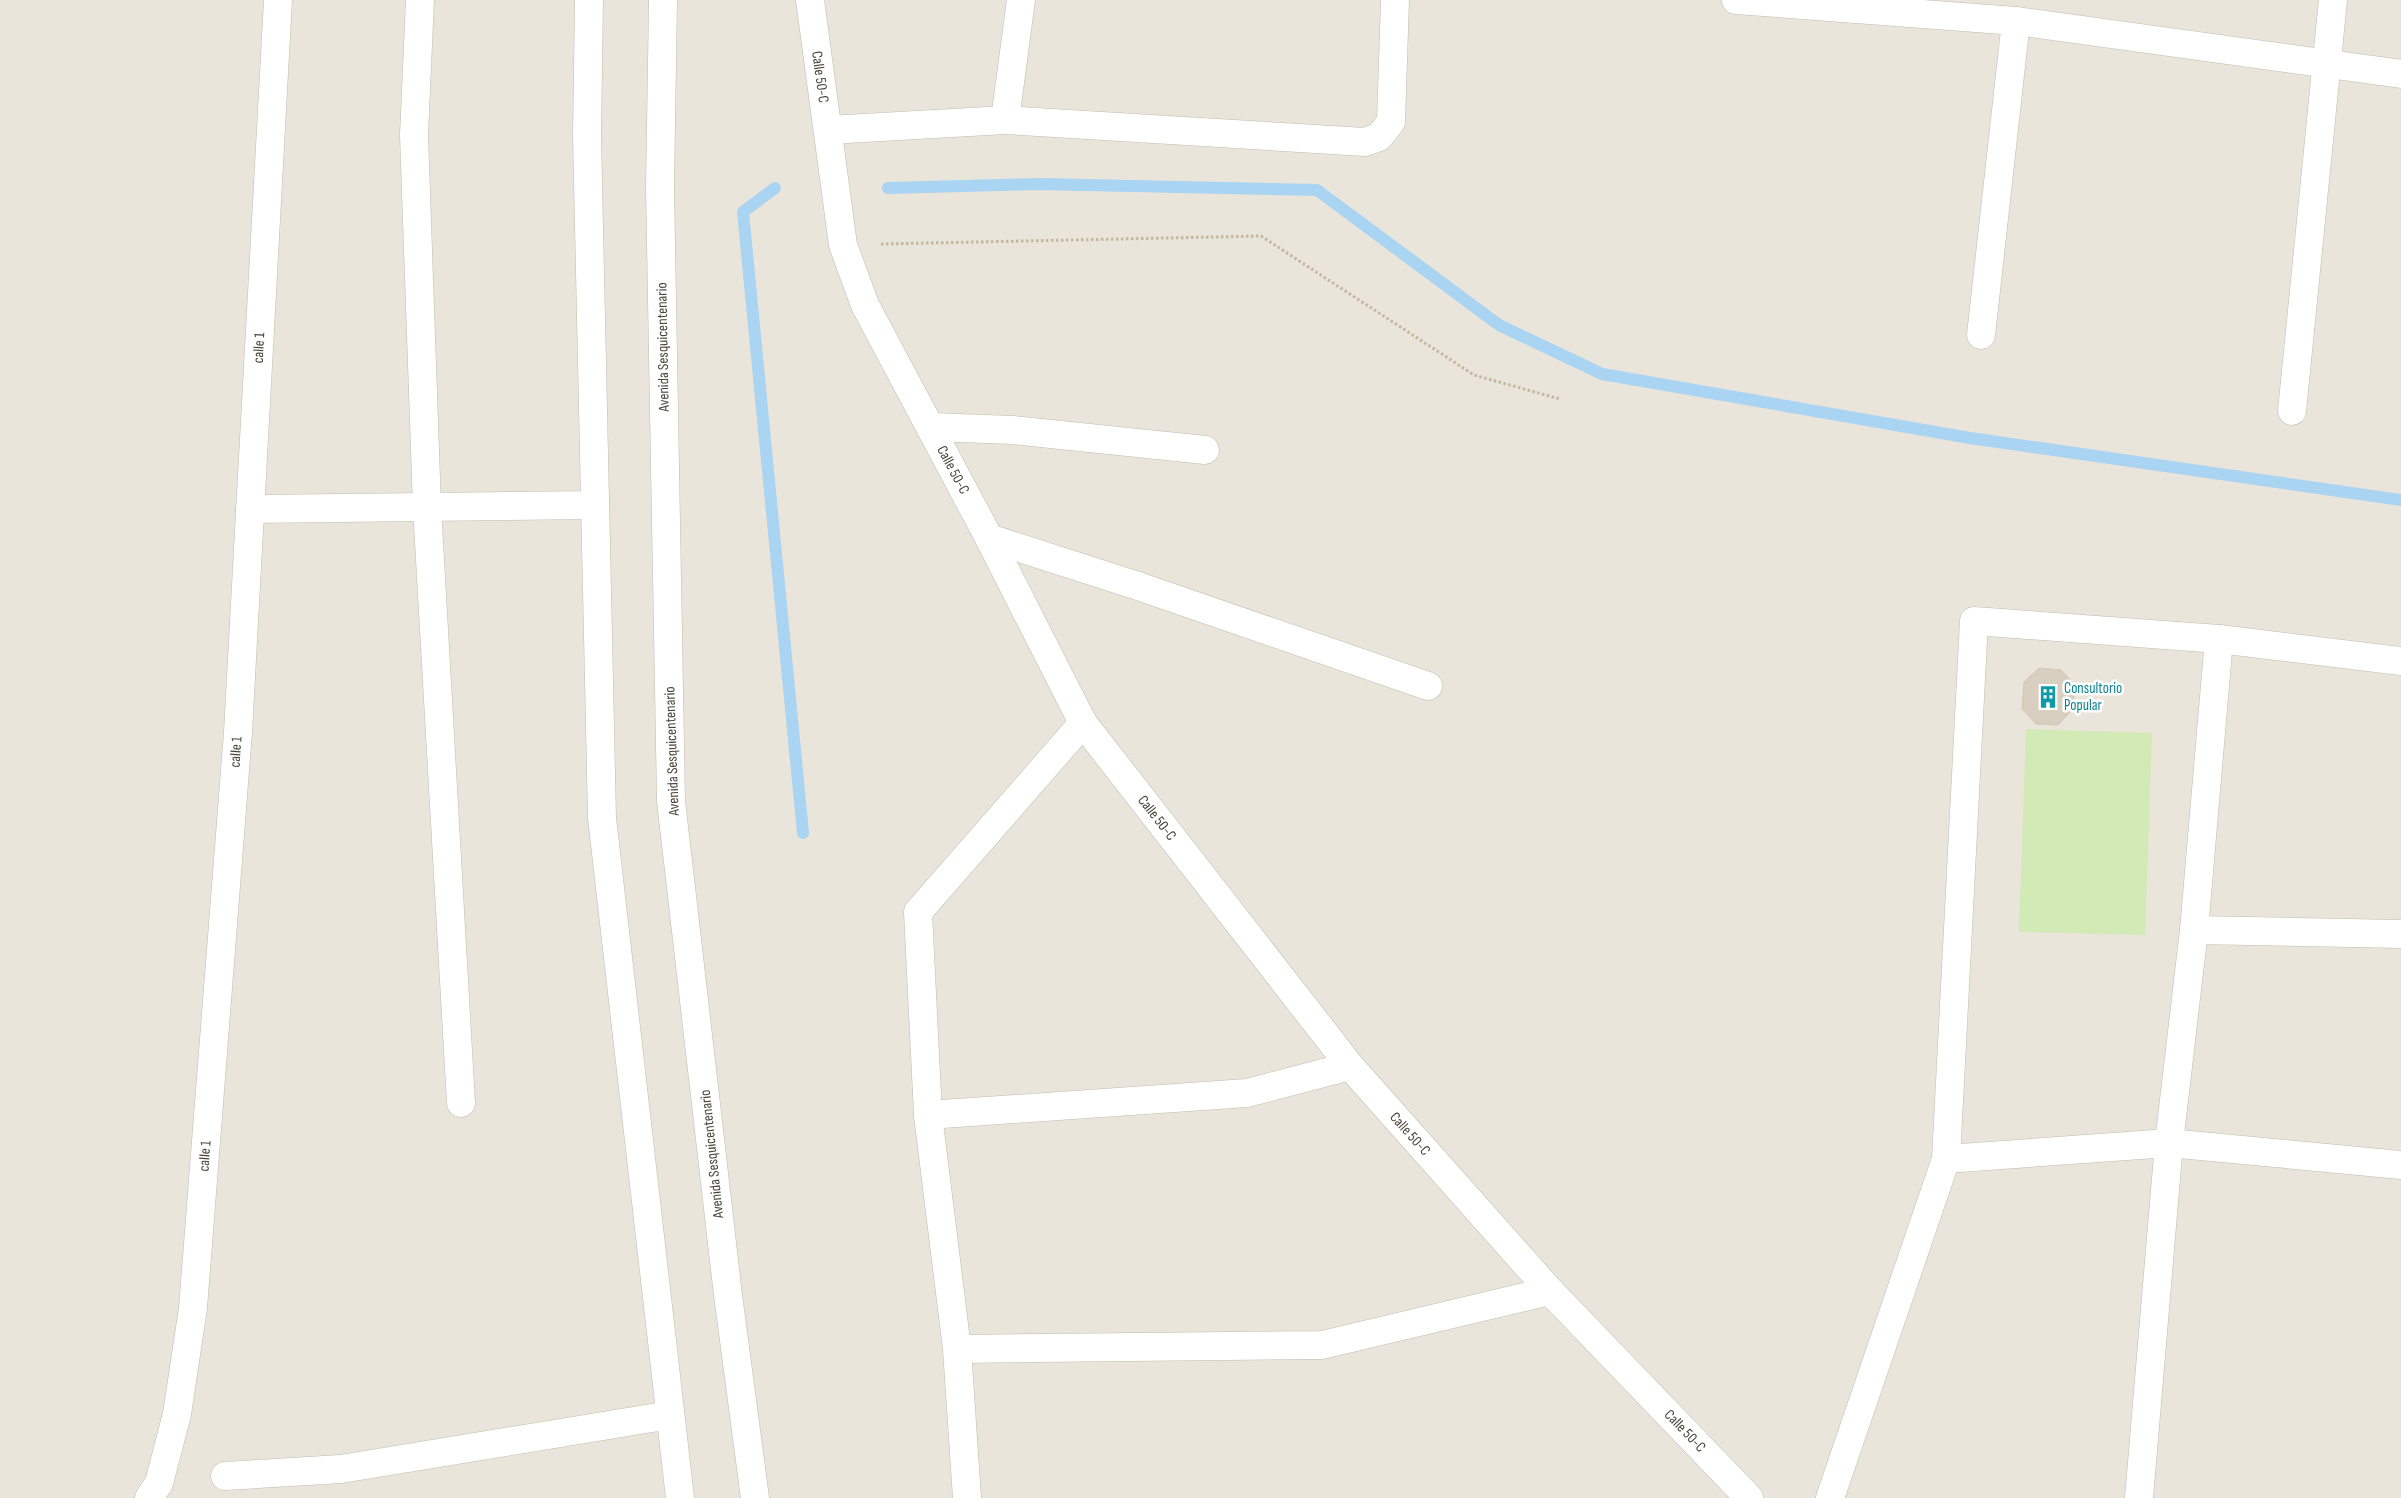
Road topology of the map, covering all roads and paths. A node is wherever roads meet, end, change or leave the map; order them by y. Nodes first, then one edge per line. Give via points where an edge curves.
1 (278, 0) edge
2 (420, 0) edge
3 (589, 0) edge
4 (663, 0) edge
5 (810, 0) edge
6 (1021, 0) edge
7 (1394, 0) edge
8 (1736, 0) edge
9 (2333, 0) edge
10 (1963, 9) edge
11 (2016, 21) junction
12 (2326, 64) junction
13 (2401, 74) edge
14 (1005, 120) junction
15 (828, 130) junction
16 (843, 245) junction
17 (1981, 335) dead end
18 (1560, 399) dead end
19 (2292, 411) dead end
20 (930, 427) junction
21 (1205, 450) dead end
22 (595, 505) junction
23 (427, 507) junction
24 (250, 509) junction
25 (990, 538) junction
26 (2219, 639) junction
27 (2401, 661) edge
28 (1428, 686) dead end
29 (1083, 723) junction
30 (2194, 930) junction
31 (2401, 934) edge
32 (1350, 1066) junction
33 (461, 1103) dead end
34 (928, 1115) junction
35 (2169, 1143) junction
36 (1946, 1158) junction
37 (2401, 1165) edge
38 (1550, 1291) junction
39 (957, 1349) junction
40 (670, 1414) junction
41 (224, 1476) dead end
42 (149, 1498) edge
43 (680, 1498) edge
44 (755, 1498) edge
45 (967, 1498) edge
46 (1749, 1498) edge
47 (1830, 1498) edge
48 (2139, 1498) edge

1 - 24 street, calle 1
2 - 23 street via 414,135
3 - 22 street via 588,146
4 - 44 street, Avenida Sesquicentenario via 660,188 671,802
5 - 15 street, Calle 50-C
6 - 14 street
7 - 14 street via 1391,122 1380,136 1365,142
8 - 10 street
9 - 12 street
10 - 11 street
11 - 12 street
11 - 17 street
12 - 13 street
12 - 19 street
14 - 15 street
15 - 16 street, Calle 50-C
16 - 18 path via 1261,236 1474,375
16 - 20 street, Calle 50-C via 865,305
20 - 21 street via 1013,430
20 - 25 street, Calle 50-C
22 - 23 street
22 - 40 street via 602,818
23 - 24 street
23 - 33 street
24 - 42 street, calle 1 via 238,732 193,1308 177,1414 159,1483
25 - 28 street
25 - 29 street, Calle 50-C
26 - 27 street
26 - 30 street
26 - 36 street via 1974,621
29 - 32 street, Calle 50-C
29 - 34 street via 918,912
30 - 31 street
30 - 35 street
32 - 34 street via 1246,1092
32 - 38 street, Calle 50-C
34 - 39 street
35 - 36 street
35 - 37 street
35 - 48 street
36 - 47 street
38 - 39 street via 1322,1345
38 - 46 street, Calle 50-C
39 - 45 street
40 - 41 street via 341,1469
40 - 43 street

